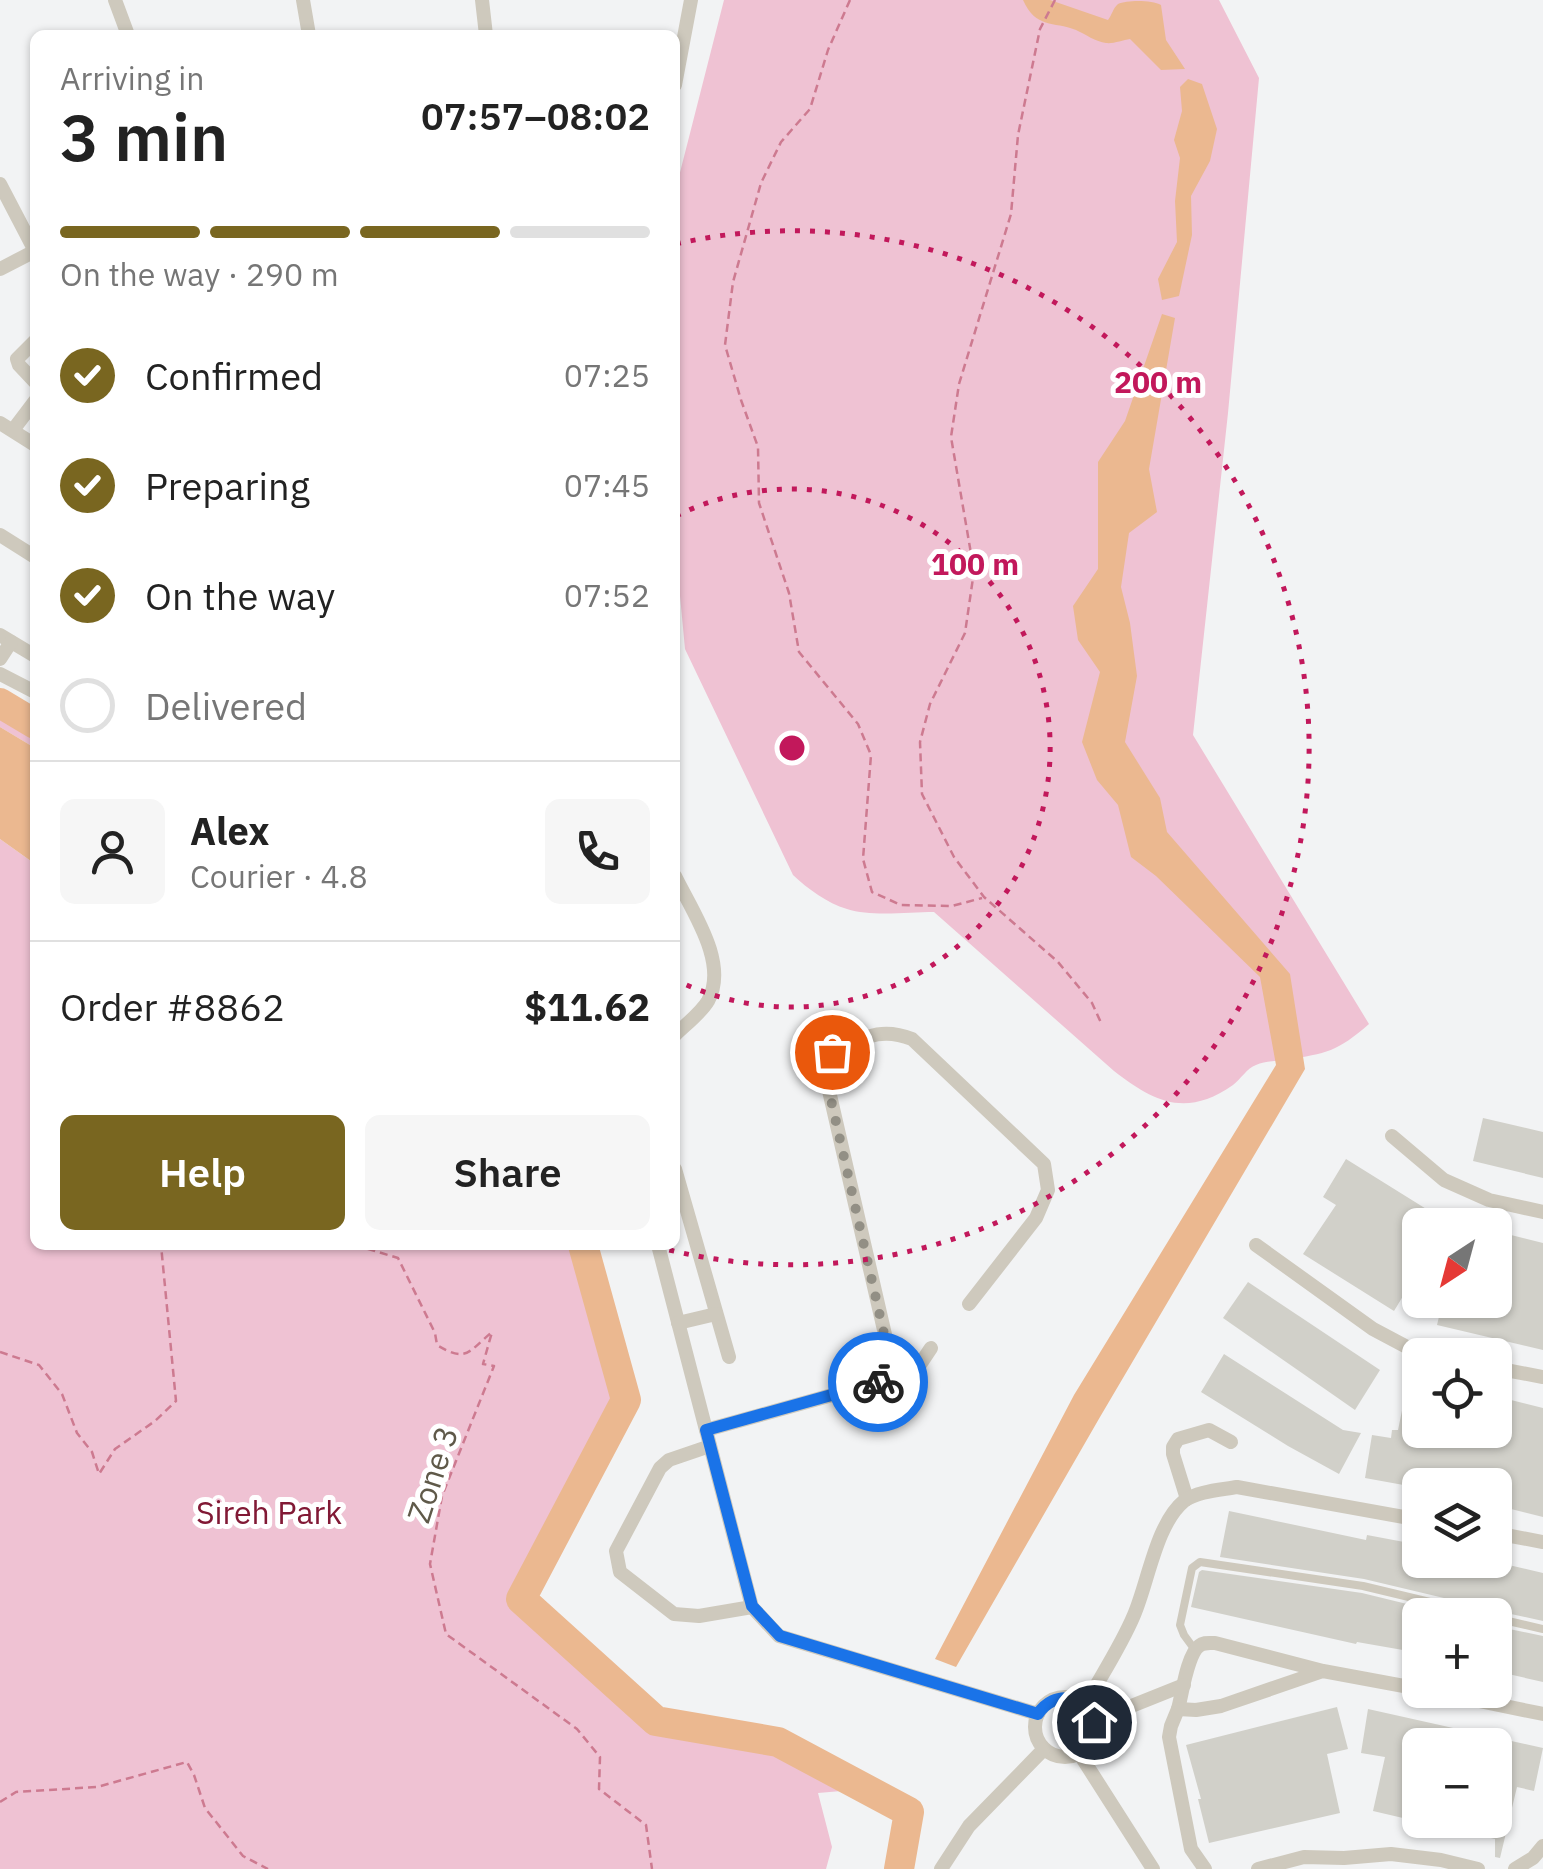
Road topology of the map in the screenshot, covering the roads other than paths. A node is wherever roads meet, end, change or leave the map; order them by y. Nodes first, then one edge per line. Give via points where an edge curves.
1 (116, 0) edge
2 (304, 0) edge
3 (482, 0) edge
4 (691, 0) edge
5 (126, 30) edge
6 (308, 30) edge
7 (485, 30) edge
8 (680, 58) edge
9 (0, 184) edge
10 (30, 241) edge
11 (30, 254) edge
12 (0, 269) edge
13 (30, 346) edge
14 (30, 377) edge
15 (30, 405) edge
16 (6, 427) edge
17 (30, 442) edge
18 (0, 534) edge
19 (30, 553) edge
20 (6, 639) edge
21 (30, 653) edge
22 (0, 659) edge
23 (0, 674) edge
24 (30, 689) edge
25 (680, 886) edge
26 (680, 1030) edge
27 (1392, 1136) dead end
28 (680, 1187) edge
29 (1543, 1212) edge
30 (1256, 1245) dead end
31 (659, 1250) edge
32 (969, 1304) dead end
33 (716, 1314) junction
34 (678, 1322) junction
35 (1402, 1344) edge
36 (932, 1348) dead end
37 (729, 1357) dead end
38 (1512, 1371) edge
39 (1543, 1377) edge
40 (894, 1378) junction
41 (706, 1430) junction
42 (1231, 1442) dead end
43 (710, 1446) junction
44 (1187, 1499) junction
45 (1402, 1517) edge
46 (1512, 1536) edge
47 (1543, 1542) edge
48 (1413, 1598) edge
49 (752, 1606) junction
50 (1512, 1622) edge
51 (1543, 1629) edge
52 (1195, 1650) junction
53 (1322, 1671) junction
54 (1402, 1685) edge
55 (1184, 1686) junction
56 (1085, 1705) junction
57 (1512, 1708) edge
58 (1178, 1710) junction
59 (1038, 1714) junction
60 (1543, 1714) edge
61 (1094, 1722) junction
62 (1044, 1749) junction
63 (1079, 1753) junction
64 (1538, 1852) edge
65 (1338, 1864) edge
66 (1440, 1865) edge
67 (941, 1869) edge
68 (1153, 1869) edge
69 (1206, 1869) edge
70 (1258, 1869) edge
71 (1478, 1869) edge
72 (1514, 1869) edge

1 - 5 street
2 - 6 street
3 - 7 street
4 - 8 street
9 - 10 street
11 - 12 street
13 - 14 street via 18,359
15 - 16 street
16 - 17 street
18 - 19 street
20 - 21 street
20 - 22 street
23 - 24 street
25 - 26 street via 716,974 708,1002
27 - 29 street via 1444,1180
28 - 33 street
30 - 35 street
31 - 34 street
32 - 40 street via 1036,1218 1048,1190 1044,1164 912,1039 880,1032 832,1052 824,1069
33 - 34 street
33 - 37 street
34 - 41 street
36 - 40 street via 914,1372
38 - 39 street
40 - 41 street
41 - 43 street
42 - 44 street via 1209,1430 1178,1439 1173,1454
43 - 49 street
43 - 49 street via 660,1468 616,1551 620,1572 674,1614
44 - 45 street via 1236,1487
44 - 56 street via 1167,1525 1134,1616
46 - 47 street
48 - 52 lane via 1200,1562 1192,1568 1180,1624
49 - 59 street via 780,1636
50 - 51 lane
52 - 53 street via 1214,1644
52 - 55 street
53 - 54 street
53 - 58 street via 1221,1706
55 - 58 street
55 - 61 street
56 - 59 street via 1059,1698
56 - 61 street
57 - 60 street
58 - 69 street via 1169,1737 1190,1849
59 - 62 street via 1035,1732
61 - 63 street via 1092,1740
62 - 63 street via 1061,1757
62 - 67 street via 968,1826
63 - 68 street
64 - 72 street
65 - 66 street via 1391,1854
65 - 70 street via 1304,1857
66 - 71 street

